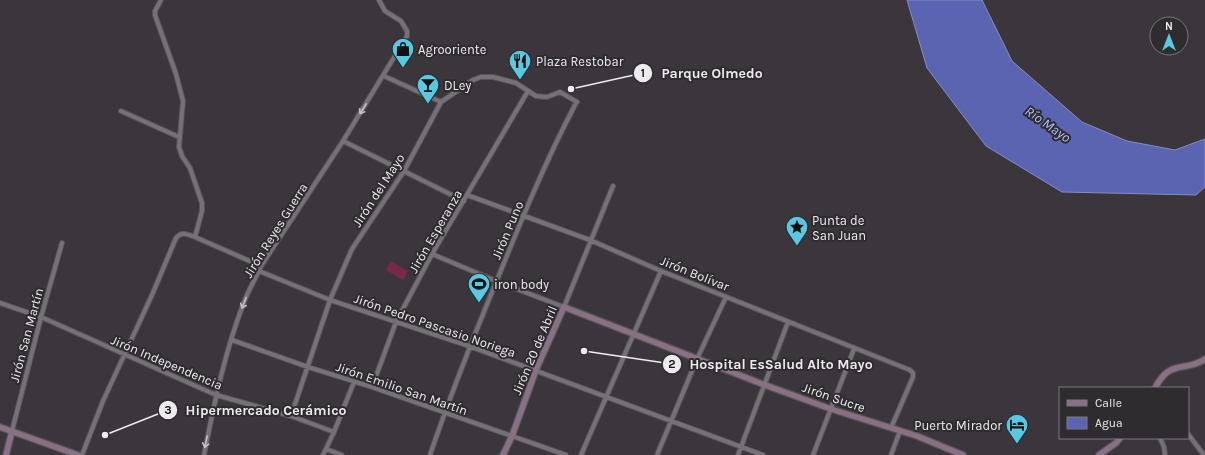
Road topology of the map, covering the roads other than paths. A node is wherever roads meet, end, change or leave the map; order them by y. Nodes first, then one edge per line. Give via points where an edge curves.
1 (161, 0) edge
2 (379, 0) edge
3 (384, 76) junction
4 (528, 91) junction
5 (560, 92) joint
6 (441, 102) junction
7 (121, 110) dead end
8 (179, 137) junction
9 (343, 141) junction
10 (404, 171) junction
11 (613, 186) dead end
12 (467, 195) junction
13 (464, 201) junction
14 (523, 216) junction
15 (195, 237) junction
16 (590, 240) junction
17 (62, 244) dead end
18 (432, 254) junction
19 (262, 266) junction
20 (259, 271) junction
21 (661, 271) junction
22 (496, 281) junction
23 (726, 297) junction
24 (330, 300) junction
25 (0, 303) edge
26 (564, 307) junction
27 (41, 317) junction
28 (396, 322) junction
29 (788, 322) junction
30 (633, 335) junction
31 (232, 340) junction
32 (469, 346) junction
33 (854, 349) junction
34 (124, 355) junction
35 (697, 359) junction
36 (1205, 359) edge
37 (308, 367) junction
38 (536, 370) junction
39 (354, 382) junction
40 (766, 385) junction
41 (372, 387) junction
42 (1157, 387) edge
43 (216, 395) junction
44 (606, 396) junction
45 (295, 406) junction
46 (831, 409) junction
47 (283, 413) junction
48 (444, 413) junction
49 (291, 416) junction
50 (670, 421) junction
51 (0, 427) edge
52 (891, 428) junction
53 (12, 431) junction
54 (900, 431) junction
55 (334, 432) junction
56 (1189, 435) edge
57 (512, 436) junction
58 (1119, 439) edge
59 (1160, 439) edge
60 (742, 447) junction
61 (326, 450) junction
62 (6, 455) edge
63 (78, 455) edge
64 (82, 455) edge
65 (204, 455) edge
66 (323, 455) edge
67 (342, 455) edge
68 (430, 455) edge
69 (503, 455) edge
70 (566, 455) edge
71 (581, 455) edge
72 (657, 455) edge
73 (738, 455) edge
74 (763, 455) edge
75 (812, 455) edge
76 (891, 455) edge
77 (963, 455) edge
78 (1099, 455) edge
79 (1165, 455) edge
80 (1204, 455) edge

1 - 8 street via 155,15 183,101
2 - 3 street, Jirón Reyes Guerra via 385,11 401,21 407,36
3 - 6 street
3 -> 9 street, Jirón Reyes Guerra
4 - 5 street, Jirón del Mayo via 536,96 547,97
4 - 6 street, Jirón del Mayo via 516,83 493,77 481,77
4 - 12 street, Jirón Esperanza
5 - 14 street, Jirón Puno via 576,104 559,135
6 - 10 street, Jirón del Mayo
7 - 8 street
8 - 15 street via 182,156 190,168 202,203
9 - 10 street
9 - 19 street, Jirón Reyes Guerra
10 - 13 street
10 - 24 street, Jirón del Mayo via 352,249
11 - 16 street, Jirón 20 de Abril
12 - 13 street, Jirón Esperanza
12 - 14 street, Jirón Bolívar
13 - 18 street, Jirón Esperanza
14 - 16 street, Jirón Bolívar
14 - 22 street, Jirón Puno
15 - 19 street
15 - 34 street via 184,233 176,238
16 - 21 street, Jirón Bolívar
16 - 26 street, Jirón 20 de Abril
17 - 27 street, Jirón San Martín
18 - 22 street
18 - 28 street, Jirón Esperanza
19 - 20 street, Jirón Reyes Guerra
20 - 24 street, Jirón Pedro Pascasio Noriega
20 -> 31 street, Jirón Reyes Guerra via 244,302
21 - 23 street, Jirón Bolívar
21 - 30 street
22 - 26 street
22 - 32 street, Jirón Puno
23 - 29 street, Jirón Bolívar
23 - 35 street
24 - 28 street, Jirón Pedro Pascasio Noriega
24 - 37 street, Jirón del Mayo
25 - 27 street, Jirón Independencia
26 - 30 street, Jirón Sucre
26 - 38 street, Jirón 20 de Abril
27 - 34 street, Jirón Independencia
27 - 53 street, Jirón San Martín
28 - 32 street, Jirón Pedro Pascasio Noriega
28 - 41 street, Jirón Esperanza
29 - 33 street, Jirón Bolívar
29 - 40 street
30 - 35 street, Jirón Sucre
30 - 44 street
31 - 37 street, Jirón Emilio San Martín
31 - 43 street, Jirón Reyes Guerra
32 - 38 street, Jirón Pedro Pascasio Noriega
32 - 48 street, Jirón Puno
33 - 46 street
33 - 52 street, Jirón Bolívar via 914,373
34 - 43 street, Jirón Independencia
34 - 64 street
35 - 40 street, Jirón Sucre
35 - 50 street
36 - 42 street via 1200,363 1176,367 1166,372
37 - 39 street, Jirón Emilio San Martín
37 - 45 street, Jirón del Mayo
38 - 44 street, Jirón Pedro Pascasio Noriega
38 - 57 street, Jirón 20 de Abril
39 - 41 street, Jirón Emilio San Martín
39 - 55 street
40 - 46 street, Jirón Sucre
40 - 60 street
41 - 48 street, Jirón Emilio San Martín
43 - 47 street, Jirón Independencia
43 -> 65 street, Jirón Reyes Guerra
44 - 50 street, Jirón Pedro Pascasio Noriega
44 - 71 street
45 - 47 street
45 - 49 street, Jirón del Mayo
46 - 52 street, Jirón Sucre
46 - 75 street
47 - 49 street, Jirón Independencia
48 - 57 street, Jirón Emilio San Martín
48 - 68 street, Jirón Puno
49 - 55 street, Jirón Independencia
50 - 60 street, Jirón Pedro Pascasio Noriega
50 - 72 street
51 - 53 street
52 - 54 street, Jirón Sucre
53 - 62 street, Jirón San Martín
53 - 63 street
54 - 76 street
54 - 77 street, Jirón Sucre
55 - 61 street
56 - 80 street
57 - 69 street, Jirón 20 de Abril
57 - 70 street, Jirón Emilio San Martín
58 - 78 street
59 - 79 street
60 - 73 street
60 - 74 street, Jirón Pedro Pascasio Noriega
61 - 66 street
61 - 67 street

